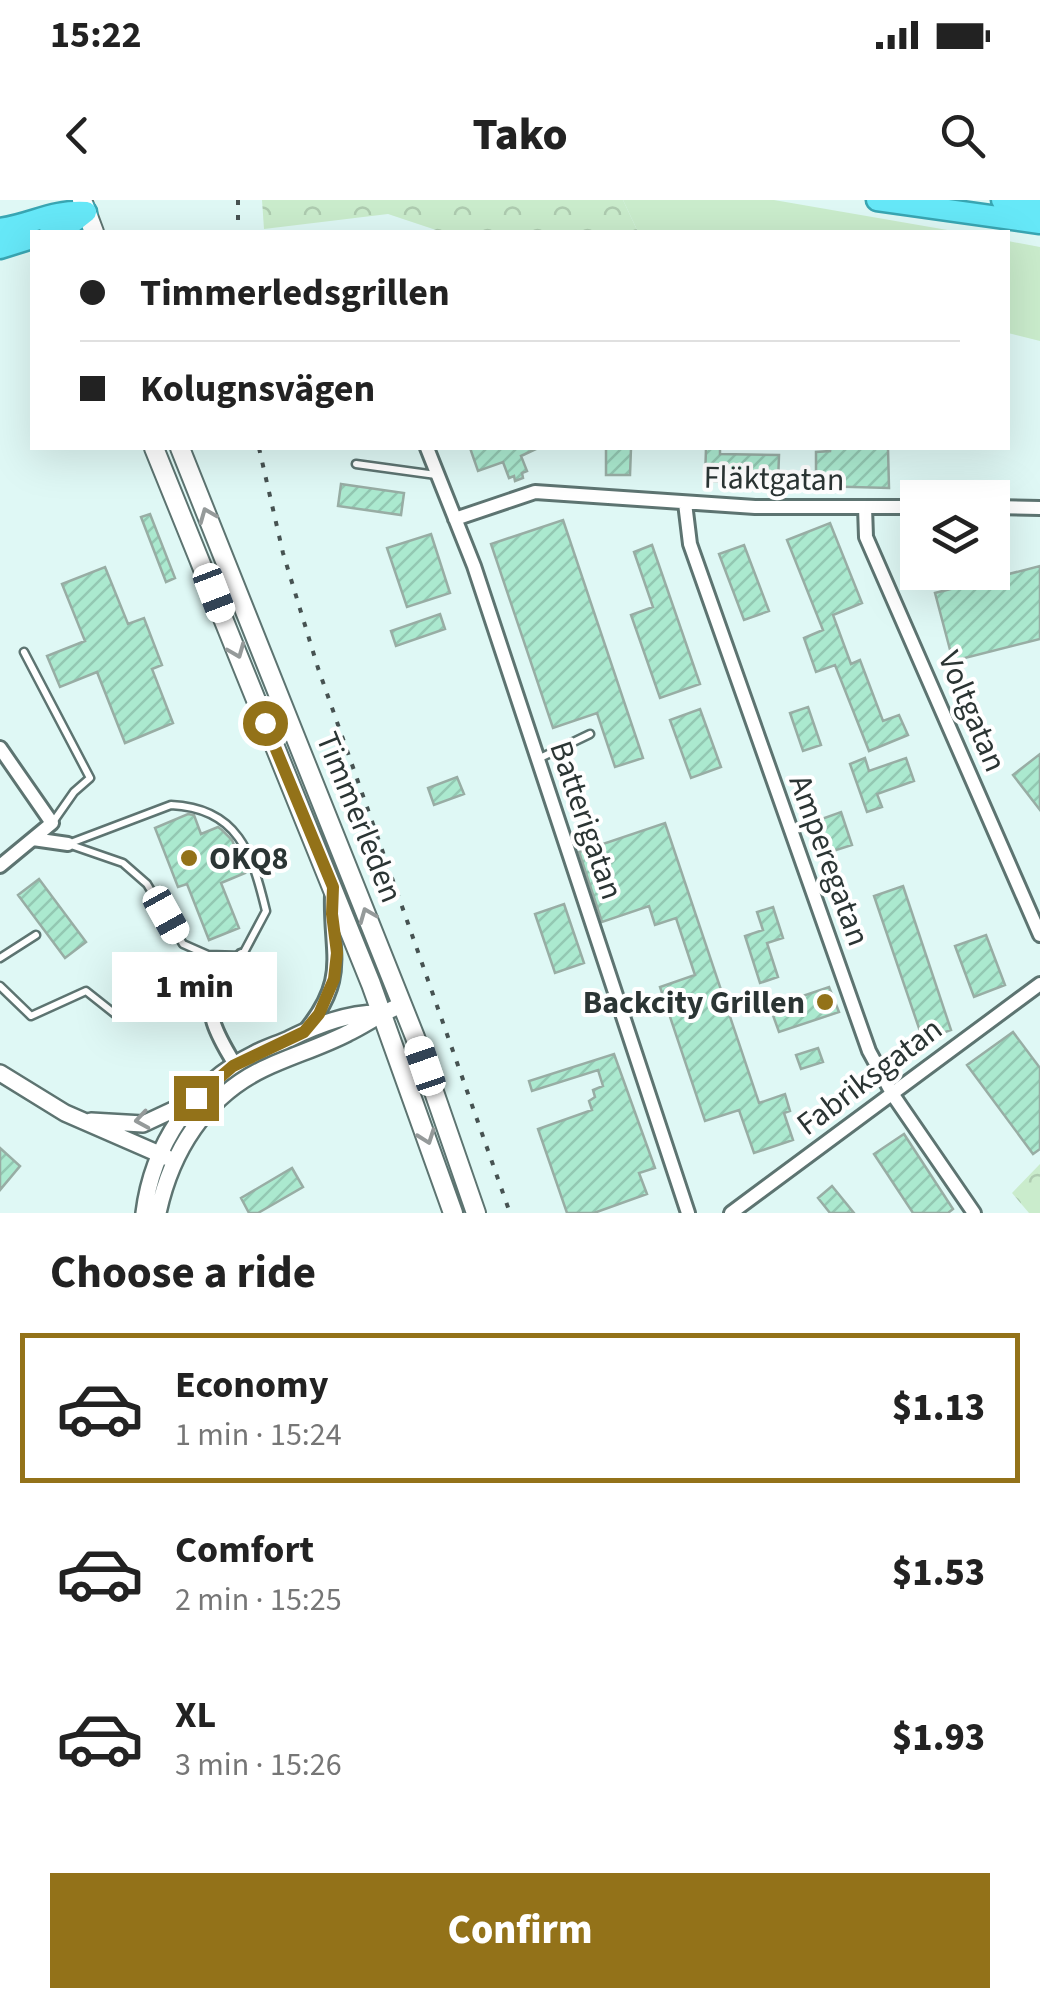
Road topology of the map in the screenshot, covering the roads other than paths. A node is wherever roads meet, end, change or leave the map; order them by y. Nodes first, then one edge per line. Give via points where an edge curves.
1 (877, 200) edge
2 (1040, 204) edge
3 (84, 206) edge
4 (1002, 210) edge
5 (61, 220) edge
6 (1040, 226) edge
7 (0, 229) edge
8 (93, 230) edge
9 (30, 239) edge
10 (0, 248) edge
11 (30, 250) edge
12 (155, 450) edge
13 (181, 450) edge
14 (428, 450) edge
15 (356, 464) dead end
16 (437, 476) junction
17 (686, 503) junction
18 (865, 507) junction
19 (900, 507) edge
20 (1010, 507) edge
21 (1040, 508) edge
22 (455, 520) junction
23 (24, 652) dead end
24 (590, 734) dead end
25 (0, 748) edge
26 (537, 759) junction
27 (52, 823) junction
28 (32, 839) junction
29 (68, 844) junction
30 (0, 866) edge
31 (333, 887) junction
32 (36, 935) dead end
33 (1040, 935) edge
34 (242, 956) junction
35 (0, 958) edge
36 (1040, 984) edge
37 (0, 986) edge
38 (402, 1006) junction
39 (382, 1012) junction
40 (116, 1014) dead end
41 (304, 1032) junction
42 (348, 1033) junction
43 (396, 1051) junction
44 (235, 1065) junction
45 (0, 1073) edge
46 (893, 1095) junction
47 (196, 1098) junction
48 (84, 1121) junction
49 (167, 1157) junction
50 (144, 1213) edge
51 (158, 1213) edge
52 (453, 1213) edge
53 (476, 1213) edge
54 (688, 1213) edge
55 (731, 1213) edge
56 (974, 1213) edge

1 - 4 highway
2 - 4 highway
3 - 5 highway
3 - 8 main road
4 - 6 highway
5 - 7 highway
9 - 10 highway
10 - 11 highway
12 -> 31 main road, Timmerleden
38 -> 13 main road, Timmerleden
14 - 16 street, Batterigatan
15 - 16 lane
16 - 22 street, Batterigatan
17 - 18 street, Fläktgatan
17 - 22 street, Fläktgatan via 535,492
17 - 46 street, Amperegatan via 690,544 780,803 869,1051
18 - 19 street, Fläktgatan
18 - 33 street, Voltgatan via 866,537
20 - 21 street
22 - 26 street, Batterigatan
23 - 27 lane via 90,778
24 - 26 lane
25 - 27 street
26 - 54 street, Batterigatan
27 - 28 street
28 - 29 street
28 - 30 street
29 - 34 lane via 124,862 147,884 183,944
29 - 34 lane via 172,805 226,820 259,882 266,911
31 - 39 main road, Timmerleden
31 - 41 street via 334,979
32 - 35 lane
34 - 44 street via 218,985 210,1016
36 - 46 street, Fabriksgatan
37 - 40 lane via 31,1016 86,991
38 - 39 street
38 - 53 main road, Timmerleden
39 - 41 street via 356,1013
39 - 42 street
39 - 43 main road, Timmerleden
41 - 44 street
42 - 43 street via 368,1031
42 - 49 street via 233,1088
43 -> 52 main road, Timmerleden
44 - 47 street
45 - 48 street
46 - 55 street, Fabriksgatan
46 - 56 street, Amperegatan
47 -> 48 street via 143,1124
47 - 49 street via 173,1127
48 - 49 street
49 - 50 street via 150,1180
49 - 51 street

